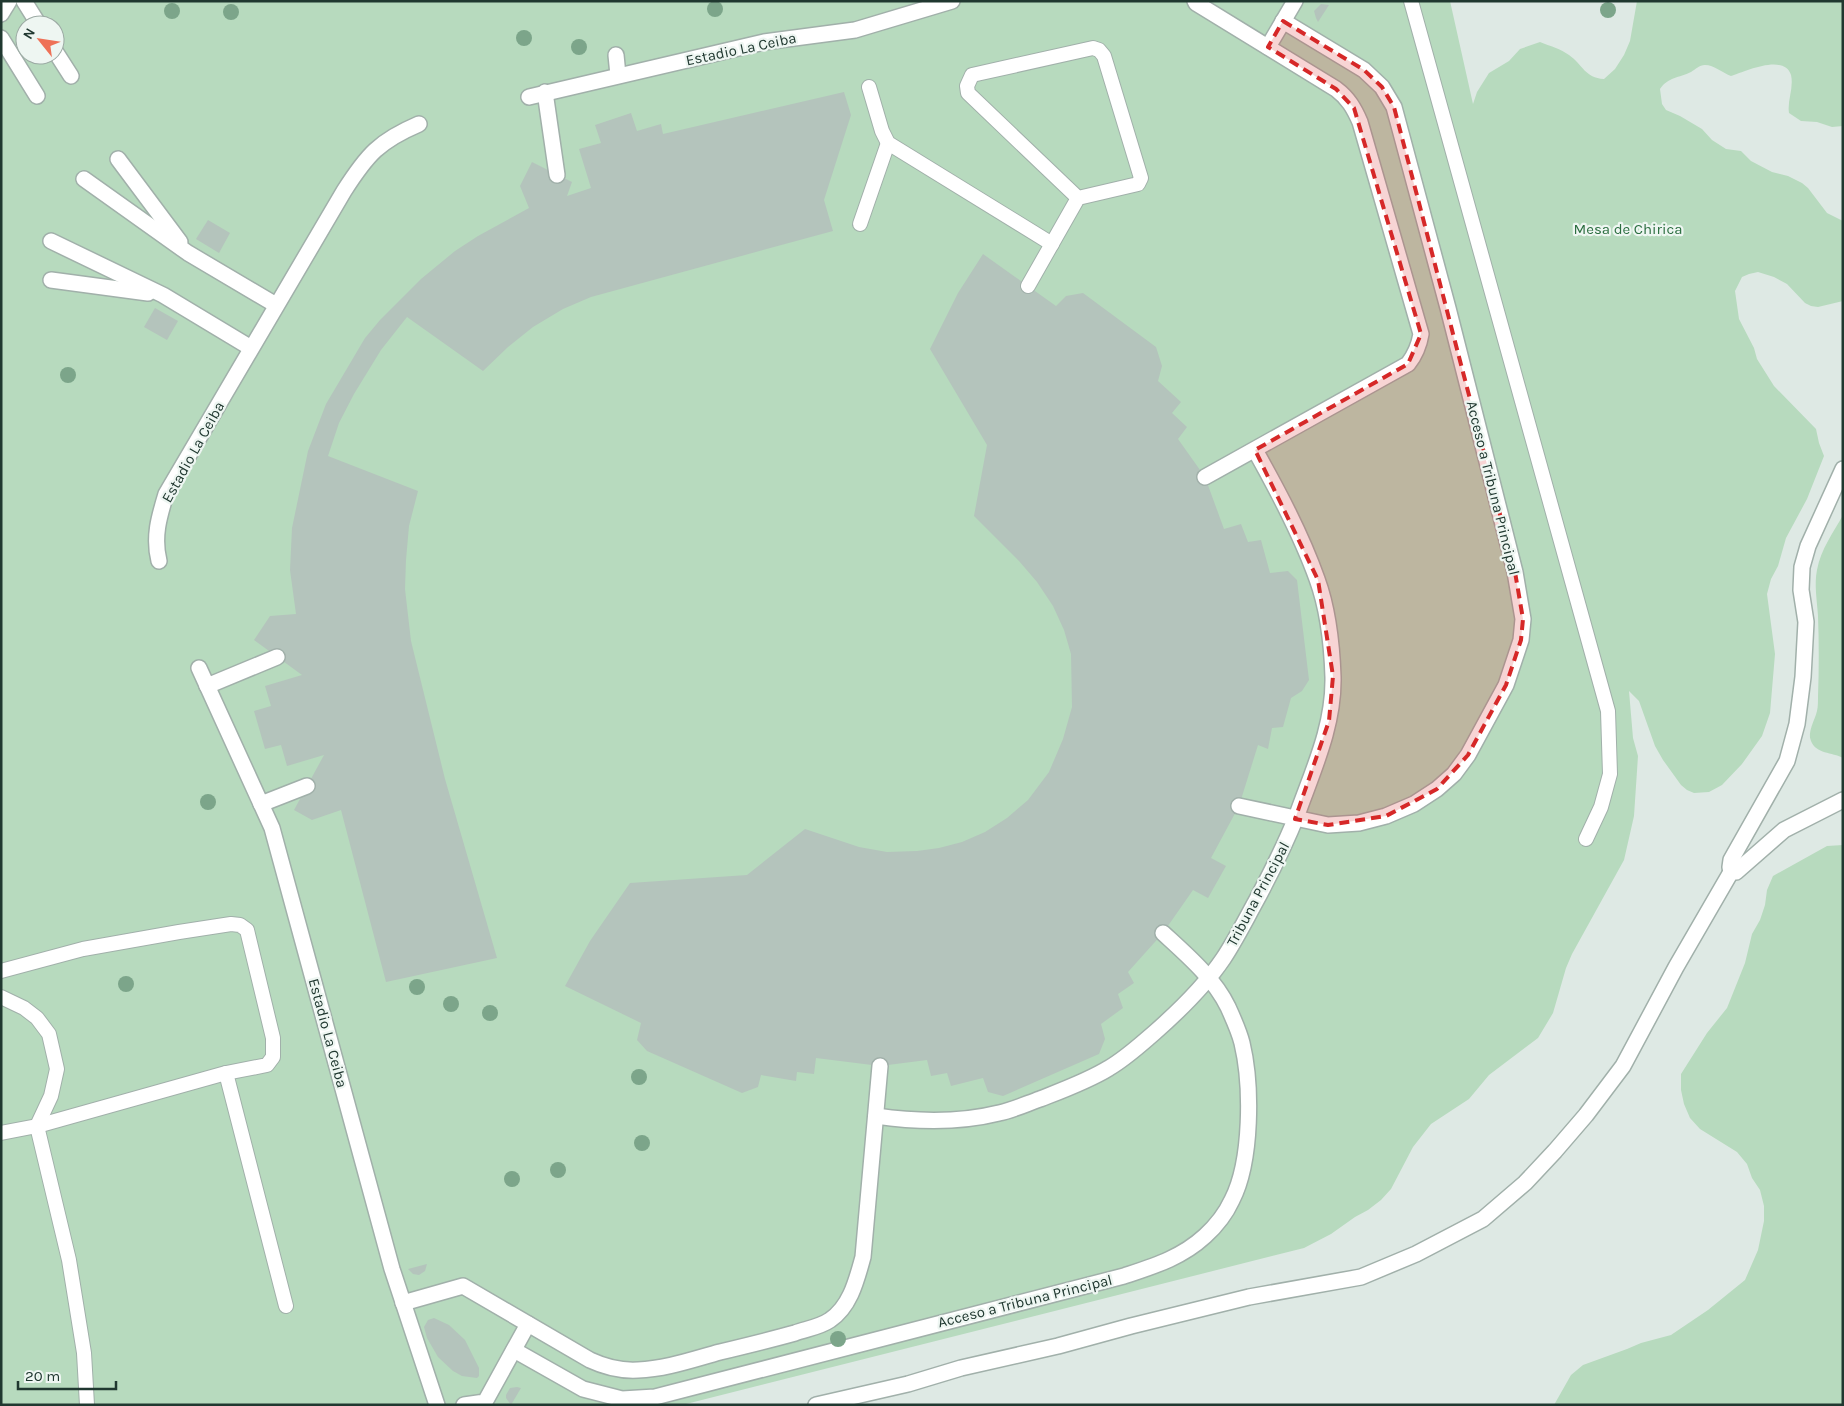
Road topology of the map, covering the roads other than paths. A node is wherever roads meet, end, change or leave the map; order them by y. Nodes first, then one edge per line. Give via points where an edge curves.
1 (9, 1) edge
2 (24, 1) edge
3 (952, 1) edge
4 (1195, 1) edge
5 (1295, 1) edge
6 (1411, 1) edge
7 (1, 14) edge
8 (33, 15) edge
9 (1283, 21) junction
10 (1, 38) edge
11 (1268, 47) junction
12 (616, 55) dead end
13 (64, 65) edge
14 (618, 75) junction
15 (71, 76) dead end
16 (869, 87) dead end
17 (545, 92) junction
18 (37, 96) dead end
19 (529, 96) dead end
20 (419, 124) dead end
21 (888, 143) junction
22 (118, 159) dead end
23 (557, 175) dead end
24 (84, 179) dead end
25 (1078, 198) junction
26 (860, 224) dead end
27 (51, 241) dead end
28 (1052, 244) junction
29 (188, 253) junction
30 (51, 280) dead end
31 (1028, 286) dead end
32 (164, 295) junction
33 (276, 306) junction
34 (251, 348) junction
35 (1255, 450) junction
36 (1843, 469) edge
37 (1205, 476) dead end
38 (159, 561) dead end
39 (277, 657) dead end
40 (199, 668) dead end
41 (207, 686) junction
42 (308, 786) dead end
43 (1843, 800) edge
44 (261, 804) junction
45 (1239, 806) dead end
46 (1295, 819) junction
47 (1586, 839) dead end
48 (1731, 872) junction
49 (1164, 933) dead end
50 (1, 970) edge
51 (1208, 978) junction
52 (1, 997) edge
53 (880, 1066) dead end
54 (226, 1073) junction
55 (876, 1116) junction
56 (37, 1126) junction
57 (1, 1133) edge
58 (403, 1303) junction
59 (286, 1306) dead end
60 (528, 1324) junction
61 (514, 1350) junction
62 (87, 1405) edge
63 (437, 1405) edge
64 (464, 1405) edge
65 (816, 1405) edge

1 - 7 street
2 - 8 street
3 - 14 street, Estadio La Ceiba via 855,30 764,42
4 - 11 street
5 - 9 street
6 - 47 lane via 1608,711 1610,774 1601,807
9 - 11 street
9 - 46 street, Acceso a Tribuna Principal via 1364,70 1382,87 1394,107 1515,572 1523,619 1521,640 1506,685 1468,755 1438,789 1414,804 1359,823 1328,825
10 - 18 street
11 - 35 street via 1336,89 1354,108 1421,334 1419,346 1408,364
12 - 14 street
13 - 15 street
14 - 17 street, Estadio La Ceiba
16 - 21 lane
17 - 19 street, Estadio La Ceiba
17 - 23 street
20 - 33 street, Estadio La Ceiba via 396,134 375,150 357,171
21 - 26 lane
21 - 28 lane
22 - 29 street
24 - 29 street
25 - 25 lane via 968,93 972,75 1093,48 1099,50 1104,56 1142,178 1138,184
25 - 28 lane
27 - 32 street
28 - 31 lane
29 - 33 street
30 - 32 street
32 - 34 street
33 - 34 street, Estadio La Ceiba
34 - 38 street, Estadio La Ceiba via 166,494 157,523
35 - 37 street
35 - 46 street, Tribuna Principal via 1318,580 1333,676 1329,721
36 - 48 street via 1808,546 1802,567 1801,590 1806,622 1803,677 1790,752 1731,860
39 - 41 street
40 - 41 street, Estadio La Ceiba
41 - 44 street, Estadio La Ceiba
42 - 44 street
43 - 48 street via 1784,830 1736,872
44 - 58 street, Estadio La Ceiba via 272,828
45 - 46 street, Acceso a Tribuna Principal
46 - 51 street, Tribuna Principal via 1240,930
48 - 65 street via 1623,1066 1555,1151 1525,1183 1482,1218 1416,1254 1361,1277 1240,1299
49 - 51 street, Acceso a Tribuna Principal
50 - 54 lane via 84,949 240,925 247,930 273,1038 273,1057 267,1065
51 - 55 street, Tribuna Principal via 1177,1012 1124,1058 1062,1091 1001,1113 980,1117 914,1120
51 - 61 street, Acceso a Tribuna Principal via 1227,1006 1242,1042 1248,1129 1244,1160 1233,1199 1206,1236 1186,1252 1124,1276 655,1397 622,1399 583,1388
52 - 56 lane via 37,1018 49,1034 57,1068 51,1096
53 - 55 street
54 - 56 lane
54 - 59 lane
55 - 60 street via 863,1256 848,1300 831,1320 767,1341 637,1370 605,1366 590,1360
56 - 57 lane
56 - 62 lane via 69,1260 84,1353
58 - 60 street via 463,1286
58 - 63 street, Estadio La Ceiba
60 - 61 street
61 - 64 street via 484,1402

